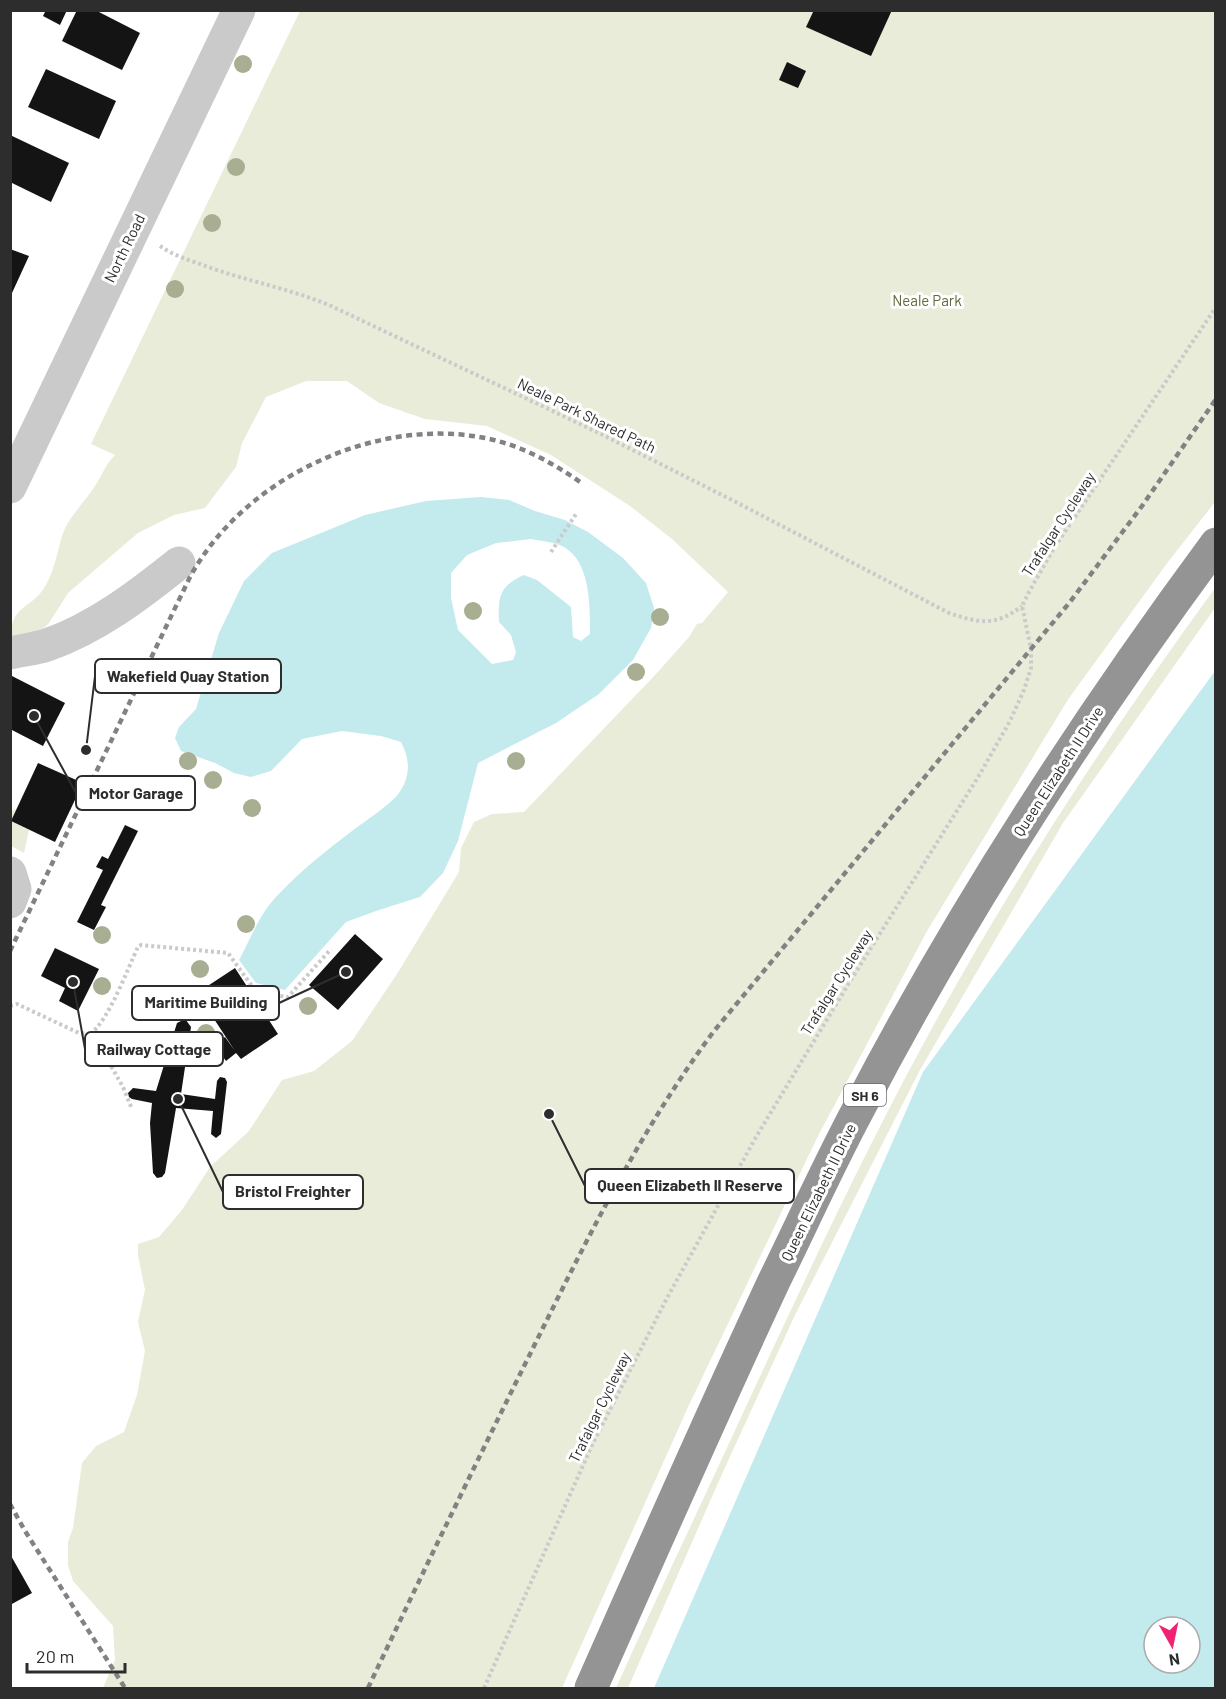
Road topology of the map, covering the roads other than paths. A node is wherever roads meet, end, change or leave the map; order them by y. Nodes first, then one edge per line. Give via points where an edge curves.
1 (238, 10) edge
2 (10, 487) edge
3 (1215, 544) edge
4 (179, 562) dead end
5 (10, 653) edge
6 (10, 873) edge
7 (10, 902) edge
8 (591, 1689) edge

1 - 2 street, North Road
3 - 8 highway, Queen Elizabeth II Drive / SH 6 via 1039,797 915,1004 805,1217 689,1465
4 - 5 street via 74,634 45,646
6 - 7 street via 15,890

